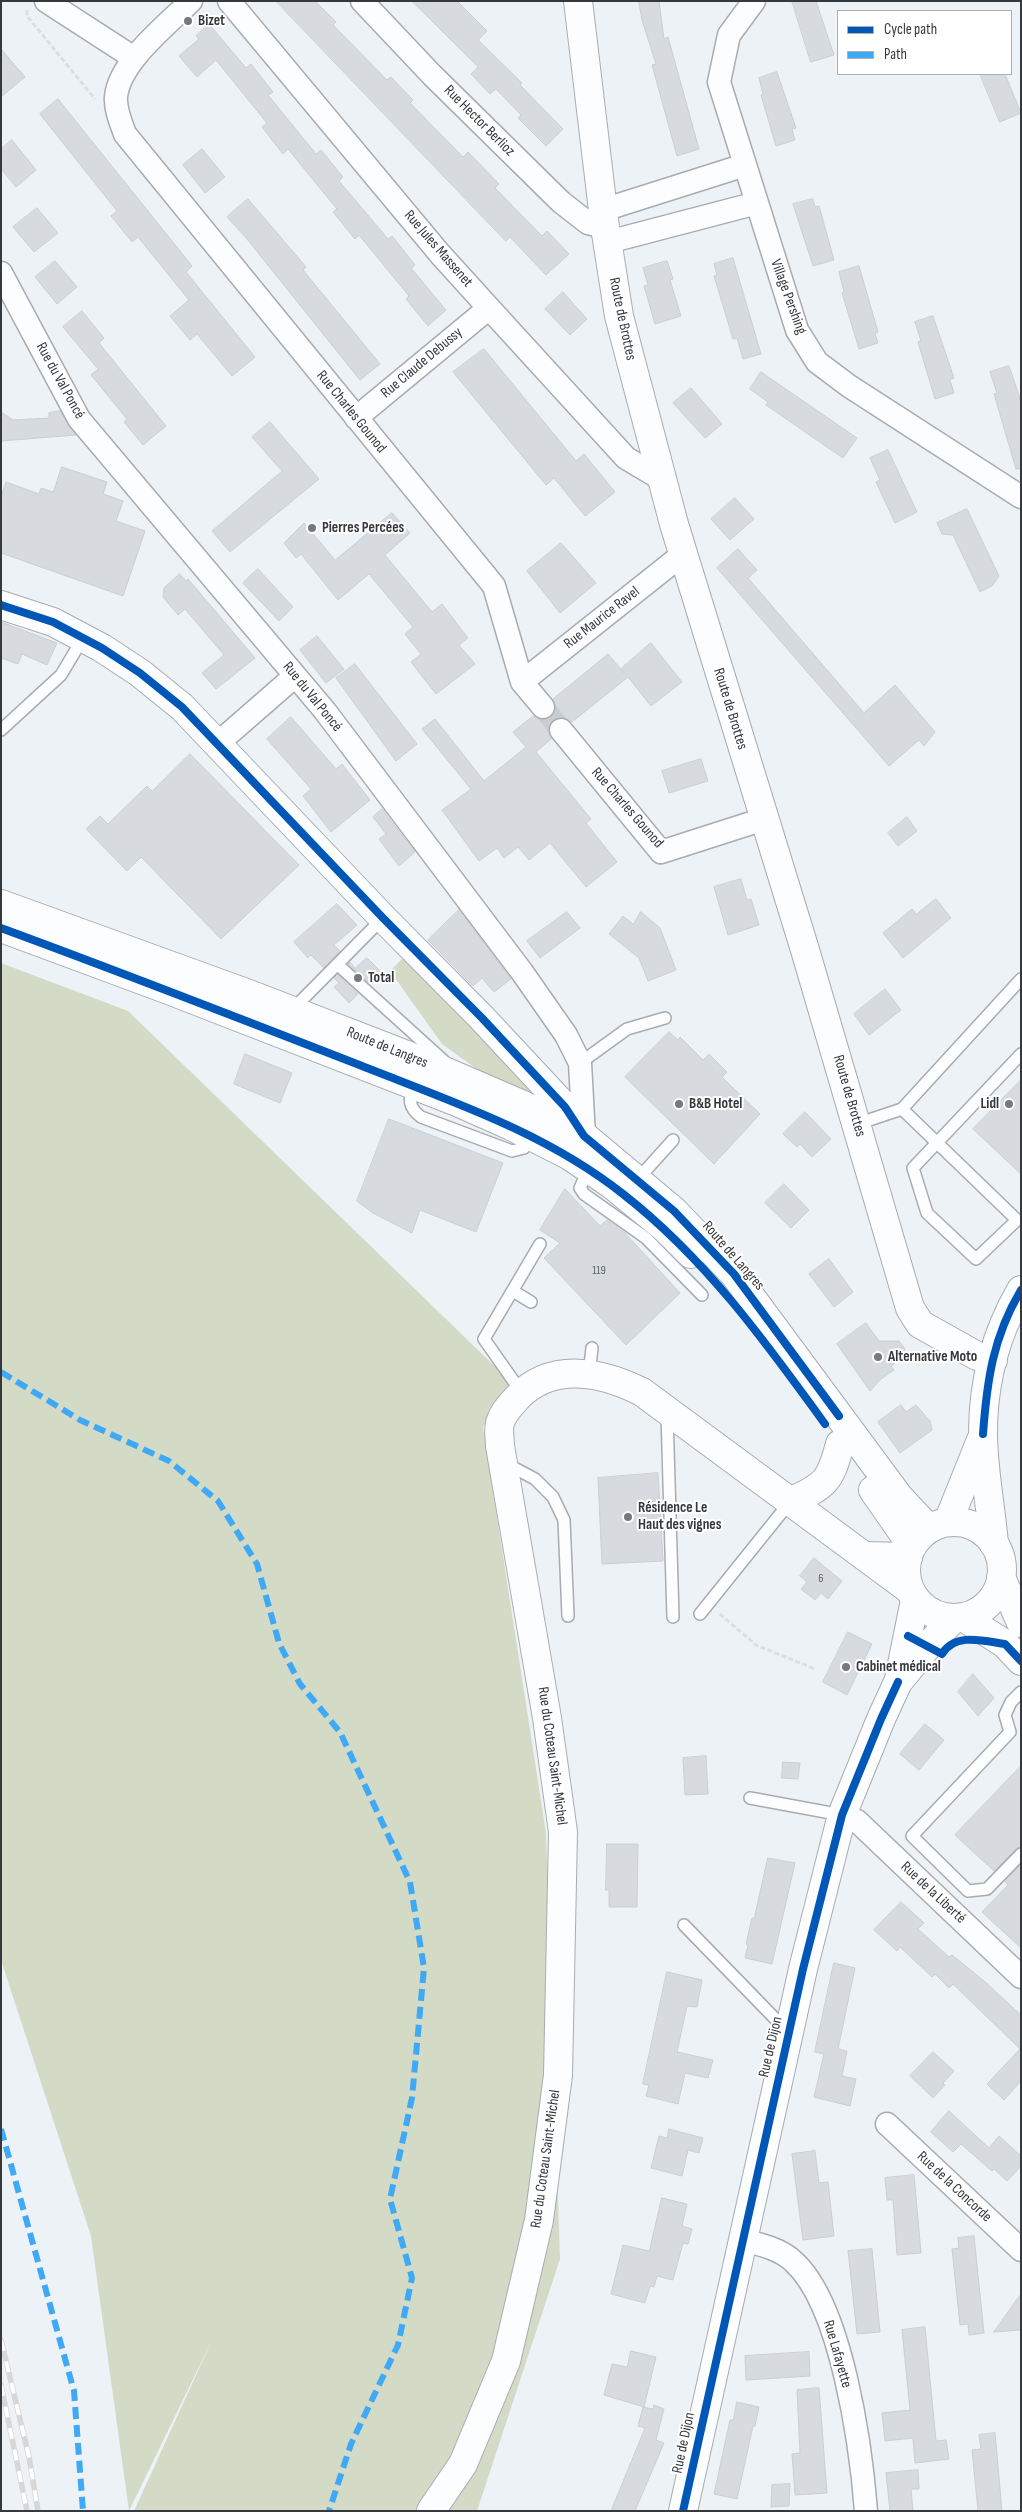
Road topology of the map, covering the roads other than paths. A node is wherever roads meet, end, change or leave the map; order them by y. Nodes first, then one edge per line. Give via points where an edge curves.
1 (46, 1) edge
2 (191, 1) edge
3 (229, 1) edge
4 (362, 1) edge
5 (578, 1) edge
6 (754, 1) edge
7 (134, 58) junction
8 (745, 165) junction
9 (757, 203) junction
10 (605, 226) junction
11 (1, 273) edge
12 (489, 308) junction
13 (356, 418) junction
14 (663, 480) junction
15 (1021, 497) edge
16 (683, 554) junction
17 (1, 605) edge
18 (83, 638) junction
19 (295, 676) junction
20 (522, 682) junction
21 (543, 708) tunnel mouth
22 (1, 730) edge
23 (561, 730) tunnel mouth
24 (217, 744) junction
25 (764, 819) junction
26 (1, 904) edge
27 (1, 916) edge
28 (383, 918) junction
29 (1, 928) edge
30 (89, 936) junction
31 (338, 965) junction
32 (1021, 979) edge
33 (291, 1011) junction
34 (665, 1018) dead end
35 (1021, 1054) edge
36 (580, 1063) junction
37 (417, 1074) junction
38 (461, 1091) junction
39 (902, 1109) junction
40 (857, 1124) junction
41 (522, 1132) junction
42 (673, 1140) dead end
43 (935, 1143) junction
44 (591, 1152) junction
45 (631, 1186) junction
46 (540, 1244) dead end
47 (1021, 1290) edge
48 (513, 1291) junction
49 (702, 1295) dead end
50 (530, 1302) dead end
51 (992, 1360) junction
52 (522, 1393) junction
53 (666, 1410) junction
54 (983, 1434) junction
55 (840, 1444) junction
56 (503, 1463) junction
57 (790, 1502) junction
58 (924, 1539) junction
59 (994, 1544) junction
60 (864, 1556) junction
61 (1001, 1576) junction
62 (912, 1595) junction
63 (704, 1609) road end
64 (568, 1616) dead end
65 (673, 1617) dead end
66 (958, 1618) junction
67 (1021, 1623) edge
68 (1021, 1660) edge
69 (898, 1682) junction
70 (1021, 1692) edge
71 (1015, 1733) edge
72 (750, 1798) dead end
73 (842, 1815) junction
74 (1021, 1854) edge
75 (684, 1926) dead end
76 (1021, 1977) edge
77 (789, 2033) junction
78 (887, 2124) dead end
79 (742, 2240) junction
80 (1021, 2250) edge
81 (430, 2511) edge
82 (683, 2511) edge
83 (866, 2511) edge

1 - 7 street
2 - 7 street
3 - 12 street, Rue Jules Massenet
4 - 10 street, Rue Hector Berlioz via 561,202 588,222
5 - 10 street, Route de Brottes
6 - 8 street, Village Pershing via 728,35 719,82
7 - 13 street, Rue Charles Gounod via 122,78 116,97 125,134
8 - 9 street, Village Pershing
8 - 10 street
9 - 10 street
9 - 15 street, Village Pershing via 797,330 817,362
10 - 14 street, Route de Brottes via 619,316
11 - 19 street, Rue du Val Poncé via 80,419
12 - 13 street, Rue Claude Debussy
12 - 14 street, Rue Jules Massenet via 626,458
13 - 20 street, Rue Charles Gounod via 494,586
14 - 16 street, Route de Brottes
16 - 20 street, Rue Maurice Ravel
16 - 25 street, Route de Brottes
17 - 18 street via 53,622
18 - 22 lane via 61,675
18 - 24 street via 140,673 182,707
19 - 24 street
19 - 36 street, Rue du Val Poncé via 381,784 522,972 566,1035
20 - 21 street, Rue Charles Gounod
23 - 25 street, Rue Charles Gounod via 661,852
24 - 28 street
25 - 40 street, Route de Brottes
26 - 30 street, Route de Langres
27 - 30 lane via 68,941 79,941
28 - 31 lane
28 - 44 street via 566,1107
29 - 37 street via 166,989
30 - 33 street, Route de Langres
31 - 33 lane
31 - 38 lane
32 - 39 lane
33 - 37 street, Route de Langres
34 - 36 lane via 627,1029
35 - 43 lane
36 - 44 street, Rue du Val Poncé
37 - 38 street, Route de Langres
37 - 41 lane via 409,1100 412,1110 421,1117 512,1151 524,1148
38 - 41 street, Route de Langres
38 - 44 street, Route de Langres via 521,1104
39 - 40 lane
39 - 43 lane
40 - 51 street, Route de Brottes via 910,1308 920,1324 977,1356
41 - 44 street, Route de Langres via 570,1156
42 - 45 lane
43 - 43 lane via 914,1168 927,1213 976,1260 1016,1220
44 - 45 street, Route de Langres
44 - 49 lane via 580,1183 584,1194 646,1238
45 - 55 street, Route de Langres via 716,1282
45 - 58 street, Route de Langres via 674,1211 734,1274 899,1497
46 - 48 lane
47 - 51 street via 1008,1312
48 - 50 lane
48 - 52 lane via 484,1339
51 - 54 street
52 - 53 street, Rue du Coteau Saint-Michel via 547,1377 591,1361
52 - 56 street, Rue du Coteau Saint-Michel via 500,1423
53 - 57 street, Rue du Coteau Saint-Michel
53 - 65 lane
54 - 58 street via 962,1491
54 - 59 street
55 - 57 street via 827,1480 819,1488
55 - 58 street, Route de Langres
56 - 64 lane via 535,1479 553,1497 564,1520
56 - 81 street, Rue du Coteau Saint-Michel via 546,1709 563,1832 558,2075 539,2220 506,2361 463,2464
57 - 60 street, Rue du Coteau Saint-Michel
57 - 63 lane
58 - 59 street via 971,1525
58 - 60 street
58 - 62 street via 906,1578
59 - 61 street via 1000,1557
60 - 62 street, Rue du Coteau Saint-Michel
61 - 66 street via 992,1599 982,1609
61 - 67 street
62 - 66 street via 933,1614
62 - 69 street, Rue de Dijon
66 - 68 street via 1005,1644
66 - 69 street, Rue de Dijon via 927,1647
69 - 73 street, Rue de Dijon
70 - 71 lane via 1005,1715
71 - 74 lane via 912,1836 968,1891 987,1889
72 - 73 lane
73 - 76 street, Rue de la Liberté via 857,1821
73 - 77 street, Rue de Dijon
75 - 77 lane
77 - 79 street, Rue de Dijon
78 - 80 street, Rue de la Concorde
79 - 82 street, Rue de Dijon
79 - 83 street, Rue Lafayette via 771,2248 793,2260 806,2274 825,2313 852,2406

